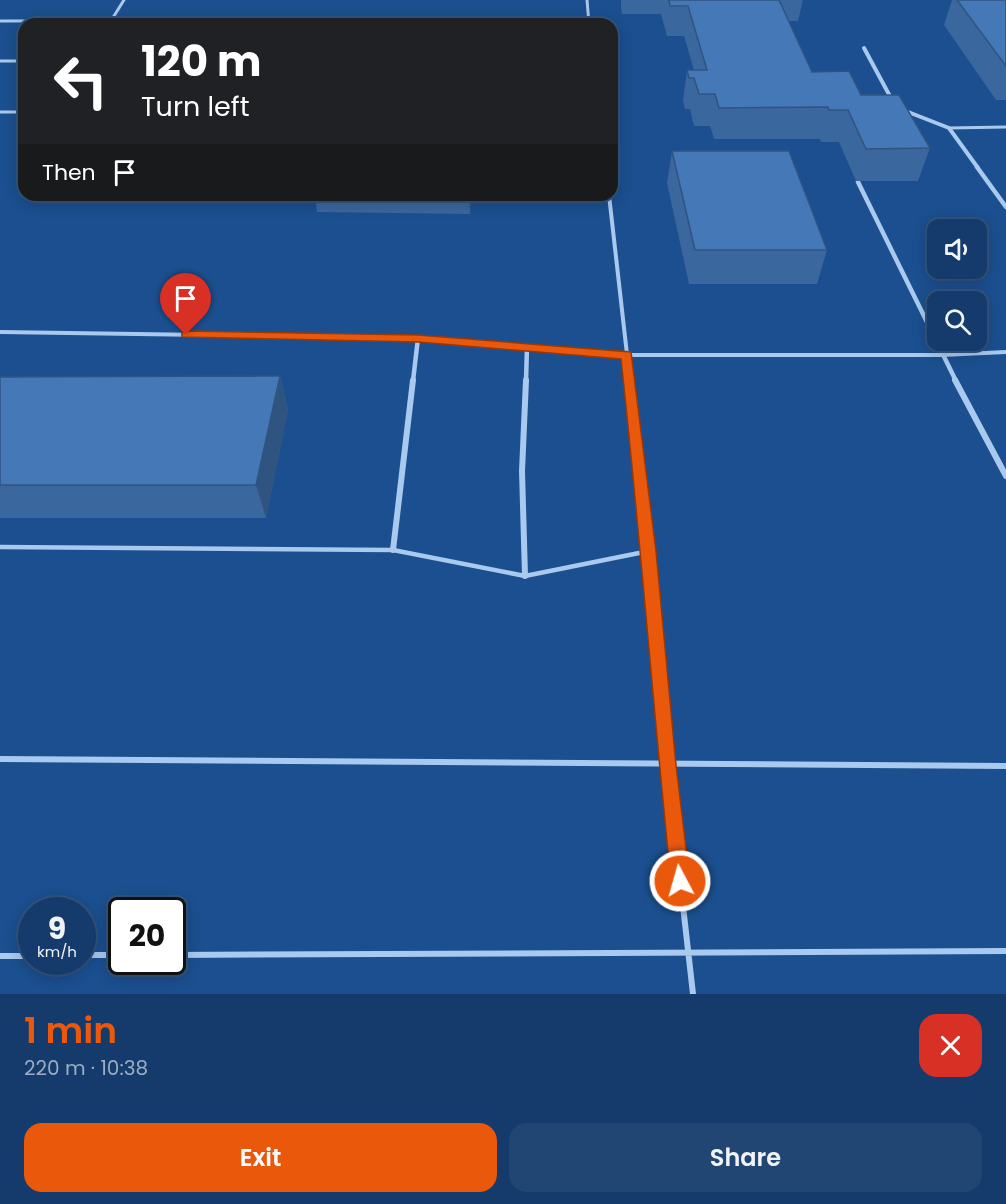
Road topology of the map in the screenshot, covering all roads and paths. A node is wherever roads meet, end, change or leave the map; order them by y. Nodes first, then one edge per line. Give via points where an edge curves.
1 (124, 0) edge
2 (587, 0) edge
3 (113, 18) edge
4 (589, 18) edge
5 (0, 21) edge
6 (18, 21) edge
7 (864, 48) dead end
8 (0, 61) edge
9 (18, 61) edge
10 (0, 112) edge
11 (18, 112) edge
12 (1006, 127) edge
13 (949, 128) junction
14 (858, 182) dead end
15 (610, 201) edge
16 (1006, 207) edge
17 (0, 332) edge
18 (418, 338) junction
19 (527, 347) junction
20 (1006, 352) edge
21 (627, 355) junction
22 (942, 355) junction
23 (1006, 476) edge
24 (0, 547) edge
25 (393, 550) junction
26 (649, 551) junction
27 (525, 576) junction
28 (0, 759) edge
29 (667, 765) junction
30 (1006, 766) edge
31 (688, 951) junction
32 (1006, 951) edge
33 (186, 955) edge
34 (0, 956) edge
35 (18, 956) edge
36 (693, 994) edge

1 - 3 lane
2 - 4 lane
5 - 6 lane
7 - 13 street via 896,108
8 - 9 lane
10 - 11 lane
12 - 13 lane
13 - 16 street
14 - 22 street
15 - 21 lane
17 - 18 lane
18 - 19 lane
18 - 25 street
19 - 21 lane
19 - 27 street via 522,471
20 - 22 lane
21 - 22 lane
21 - 26 lane
22 - 23 street
24 - 25 lane
25 - 27 lane
26 - 27 lane
26 - 29 lane
28 - 29 lane
29 - 30 lane
29 - 31 lane
31 - 32 lane
31 - 33 lane
31 - 36 lane
34 - 35 lane

